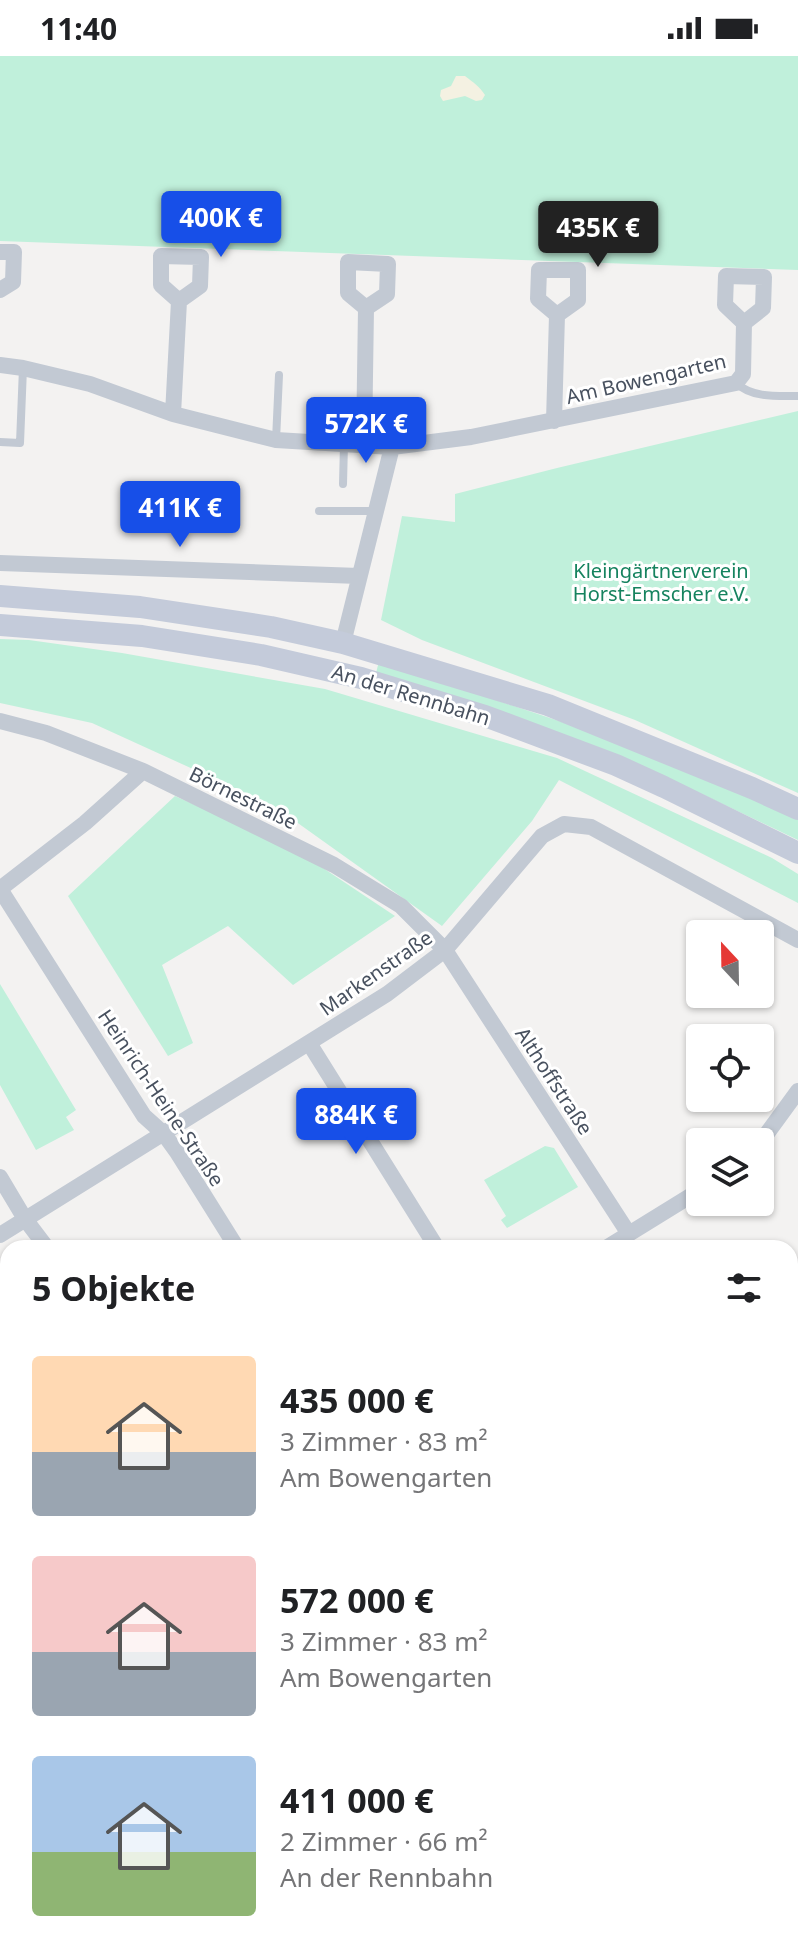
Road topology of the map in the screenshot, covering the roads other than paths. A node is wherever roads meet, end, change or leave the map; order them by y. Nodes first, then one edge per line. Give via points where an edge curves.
1 (0, 252) edge
2 (0, 290) edge
3 (179, 301) dead end
4 (366, 308) dead end
5 (557, 315) dead end
6 (744, 323) dead end
7 (0, 365) edge
8 (23, 368) junction
9 (279, 375) dead end
10 (736, 383) junction
11 (798, 396) edge
12 (173, 414) junction
13 (554, 421) junction
14 (276, 440) junction
15 (0, 442) edge
16 (344, 444) junction
17 (364, 444) junction
18 (392, 447) junction
19 (343, 484) dead end
20 (319, 511) dead end
21 (376, 511) junction
22 (0, 563) edge
23 (359, 576) junction
24 (0, 596) edge
25 (0, 625) edge
26 (343, 643) junction
27 (336, 671) junction
28 (0, 721) edge
29 (143, 771) junction
30 (798, 809) edge
31 (798, 853) edge
32 (0, 889) edge
33 (798, 940) edge
34 (445, 950) junction
35 (309, 1043) junction
36 (798, 1091) edge
37 (771, 1128) edge
38 (164, 1134) junction
39 (0, 1177) edge
40 (686, 1199) edge
41 (25, 1219) junction
42 (629, 1234) junction
43 (0, 1235) edge
44 (41, 1240) edge
45 (232, 1240) edge
46 (432, 1240) edge
47 (619, 1240) edge

1 - 2 street via 14,252 13,282
3 - 12 street
4 - 17 street
5 - 13 street, Am Bowengarten
6 - 10 street, Am Bowengarten via 743,374
7 - 8 street, Am Bowengarten
8 - 12 street, Am Bowengarten via 90,384
8 - 15 lane via 20,443
9 - 14 lane
10 - 11 lane via 745,392
10 - 13 street, Am Bowengarten
12 - 14 street, Am Bowengarten
13 - 18 street, Am Bowengarten
14 - 16 street, Am Bowengarten
16 - 17 street, Am Bowengarten
16 - 19 lane
17 - 18 street, Am Bowengarten
18 - 21 street
20 - 21 lane
21 - 23 street
22 - 23 street
23 - 26 street
24 - 26 main road, An der Rennbahn via 140,607
25 - 27 main road, An der Rennbahn via 142,636
26 - 27 main road
26 - 30 main road, An der Rennbahn via 548,705
27 - 31 main road, An der Rennbahn via 485,716 616,765
28 - 29 street, Börnestraße
29 - 32 street
29 - 34 street, Börnestraße via 334,865 401,906
32 - 38 street, Heinrich-Heine-Straße via 144,1116
33 - 34 street, Markenstraße via 591,827 564,824 542,836
34 - 35 street, Markenstraße
34 - 42 street, Althoffstraße
35 - 38 street, Markenstraße
35 - 46 street
36 - 37 street
38 - 41 street, Markenstraße
38 - 45 street, Heinrich-Heine-Straße
39 - 41 street
40 - 42 street
41 - 43 street, Markenstraße
41 - 44 street
42 - 47 street

